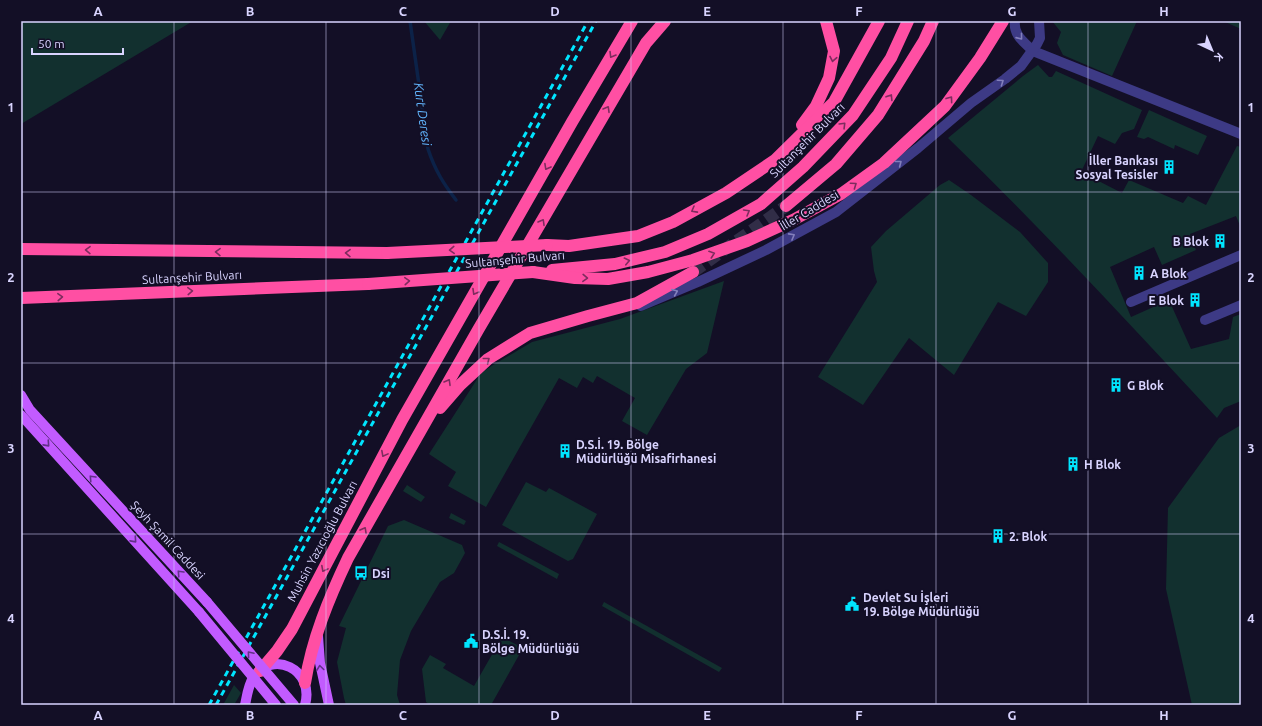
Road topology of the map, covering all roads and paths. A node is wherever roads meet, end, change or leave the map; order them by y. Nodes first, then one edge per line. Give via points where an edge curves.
1 (632, 21) edge
2 (665, 21) edge
3 (826, 21) edge
4 (879, 21) edge
5 (908, 21) edge
6 (933, 21) edge
7 (1003, 21) edge
8 (1015, 21) edge
9 (1039, 21) edge
10 (1033, 51) junction
11 (1241, 134) edge
12 (755, 174) junction
13 (786, 206) tunnel mouth
14 (21, 250) edge
15 (1241, 255) edge
16 (533, 272) junction
17 (693, 272) tunnel mouth
18 (21, 298) edge
19 (1131, 302) dead end
20 (1241, 305) edge
21 (1205, 320) dead end
22 (530, 333) junction
23 (21, 395) edge
24 (21, 415) edge
25 (422, 428) junction
26 (318, 630) junction
27 (260, 671) junction
28 (305, 683) junction
29 (249, 687) junction
30 (307, 703) edge
31 (245, 705) edge
32 (251, 705) edge
33 (276, 705) edge
34 (294, 705) edge
35 (329, 705) edge

1 -> 27 highway, Muhsin Yazıcıoğlu Bulvarı via 402,420 292,629
25 -> 2 highway via 646,43
3 -> 12 highway via 834,51 829,78 816,106 800,127
4 - 12 highway, Sultanşehir Bulvarı via 834,102 775,160
16 -> 5 highway, Sultanşehir Bulvarı via 616,264 665,252 708,234 761,204 803,167 853,115 891,58
13 -> 6 highway via 836,164 878,115 924,41
16 -> 7 highway via 575,278 608,279 648,272 747,242 793,220 841,194 884,163 945,106
8 -> 10 street via 1014,27 1018,36
9 - 10 street, İller Caddesi via 1040,38
10 - 11 street
22 -> 10 street, İller Caddesi via 560,330 630,311 766,250 836,212 1021,66
12 -> 14 highway, Sultanşehir Bulvarı, bridge via 673,222 638,236 569,246 387,253
15 - 19 street
18 -> 16 highway, Sultanşehir Bulvarı, bridge via 368,284
17 - 22 highway via 637,303
20 - 21 street
25 -> 22 highway via 460,385 488,359
34 -> 23 main road, Şeyh Şamil Caddesi, bridge via 207,602 30,410
24 -> 33 main road, Şeyh Şamil Caddesi, bridge via 199,612
26 -> 25 highway via 348,558
26 - 28 highway
35 -> 26 main road via 322,680
27 - 28 main road via 273,665 288,666 300,675
27 - 29 main road, Muhsin Yazıcıoğlu Bulvarı
28 - 30 main road
29 - 31 main road, Muhsin Yazıcıoğlu Bulvarı
29 - 32 main road

